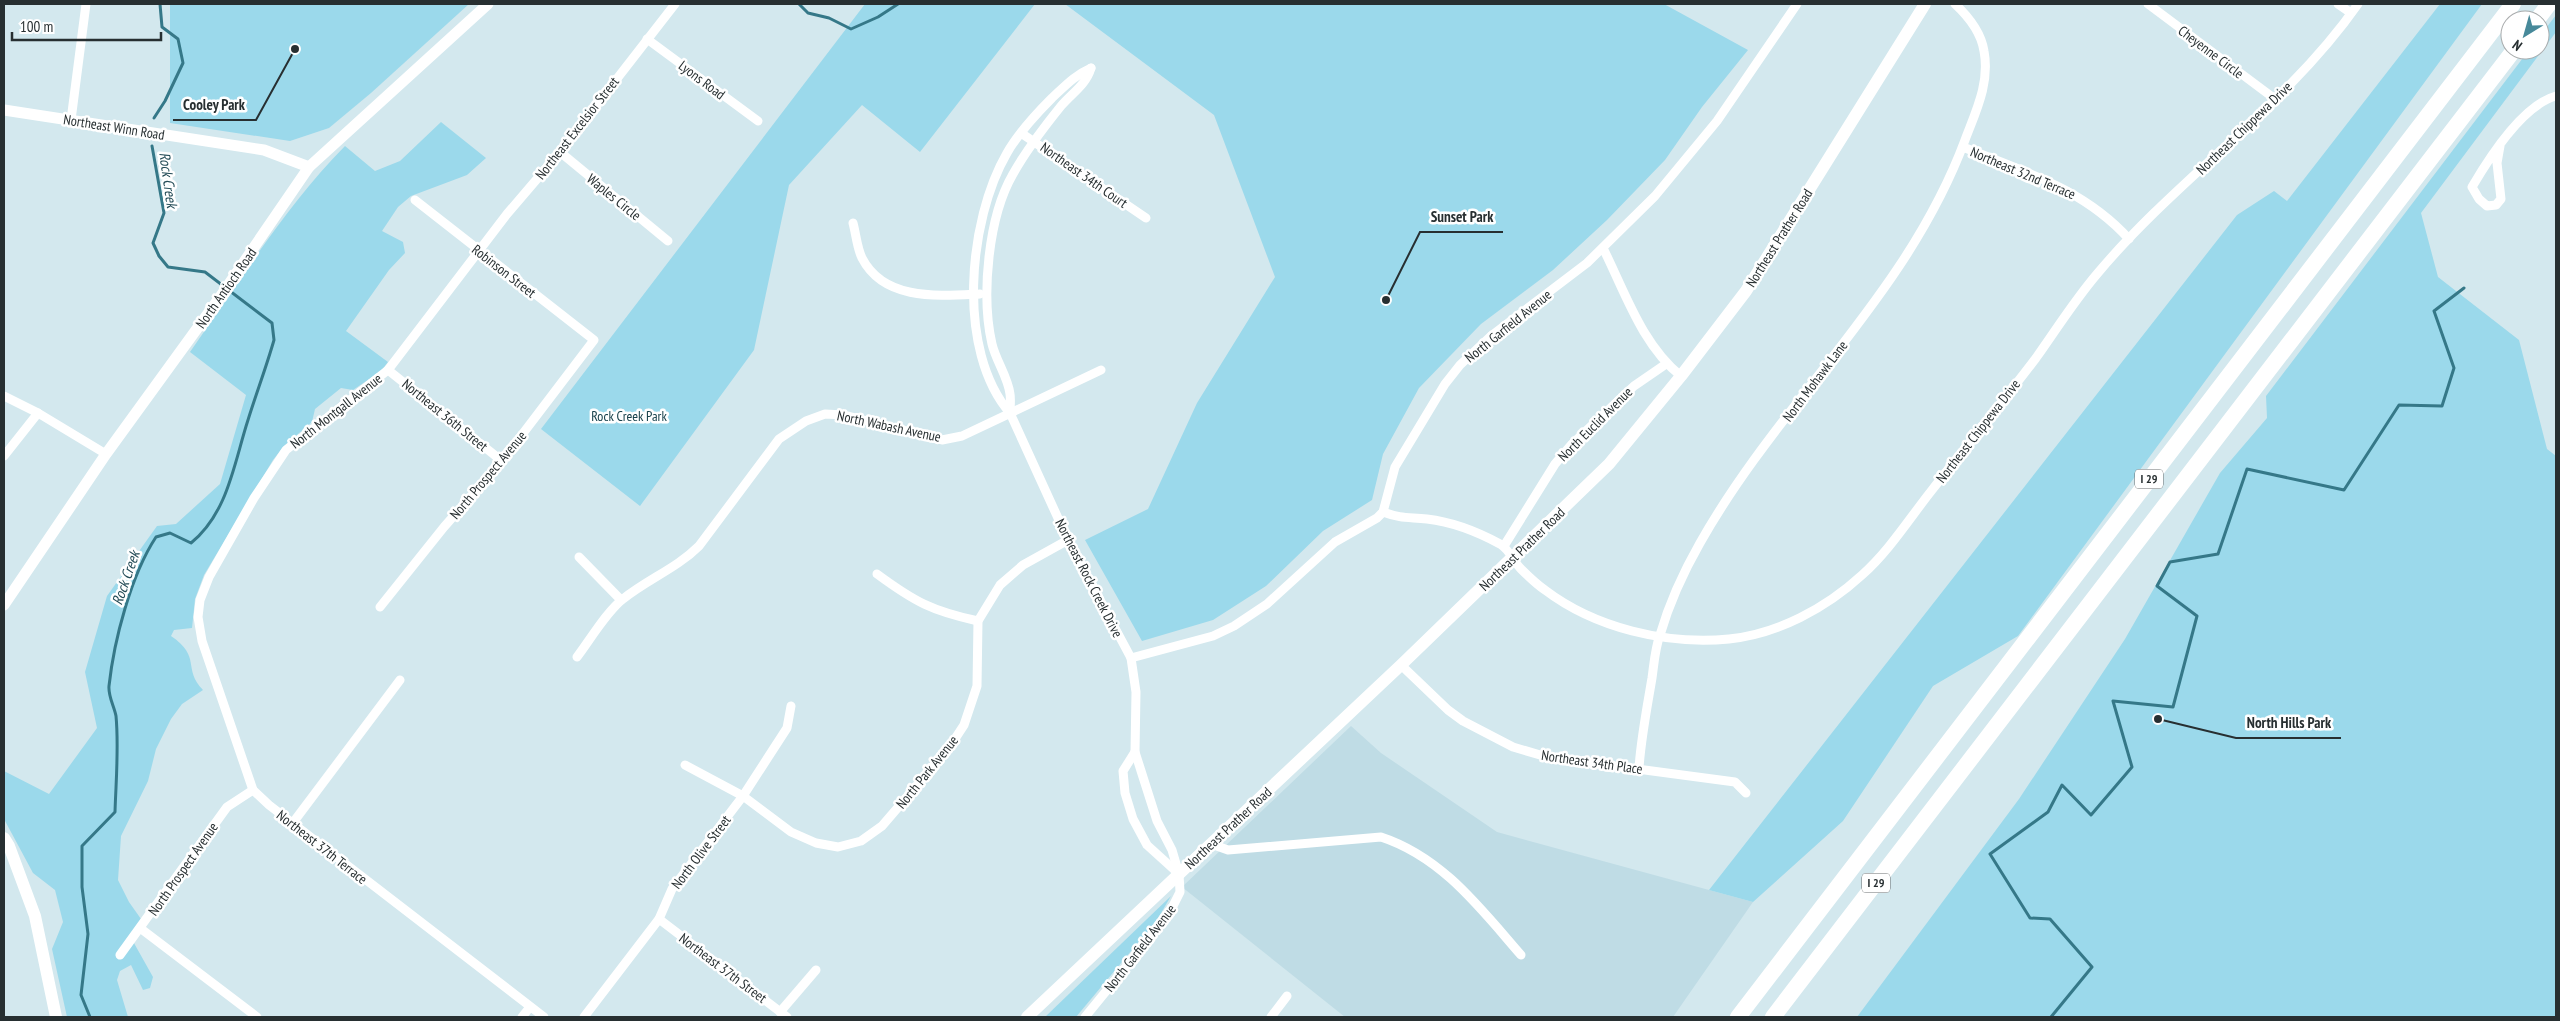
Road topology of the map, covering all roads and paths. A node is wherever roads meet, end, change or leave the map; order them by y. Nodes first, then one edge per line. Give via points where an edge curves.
1 (86, 4) edge
2 (488, 4) edge
3 (675, 4) edge
4 (1797, 4) edge
5 (1925, 4) edge
6 (1955, 4) edge
7 (2148, 4) edge
8 (2338, 4) edge
9 (2358, 4) edge
10 (2513, 4) edge
11 (2351, 13) junction
12 (647, 39) junction
13 (2506, 60) edge
14 (2556, 96) edge
15 (2275, 100) junction
16 (4, 110) edge
17 (71, 120) junction
18 (758, 121) dead end
19 (1021, 133) junction
20 (1034, 141) junction
21 (2500, 146) junction
22 (1963, 147) junction
23 (560, 152) junction
24 (310, 167) junction
25 (415, 200) dead end
26 (1146, 218) dead end
27 (853, 224) dead end
28 (2129, 239) junction
29 (668, 241) dead end
30 (1603, 248) junction
31 (478, 251) junction
32 (974, 294) junction
33 (988, 294) junction
34 (594, 340) joint
35 (1666, 364) junction
36 (388, 370) junction
37 (1101, 370) dead end
38 (1681, 376) junction
39 (4, 396) edge
40 (38, 413) junction
41 (1010, 413) junction
42 (106, 454) junction
43 (4, 456) edge
44 (502, 461) junction
45 (1384, 512) junction
46 (1068, 540) junction
47 (1504, 546) junction
48 (579, 557) dead end
49 (1513, 559) junction
50 (878, 574) dead end
51 (621, 600) junction
52 (4, 605) edge
53 (380, 607) dead end
54 (978, 621) junction
55 (1659, 636) junction
56 (577, 656) dead end
57 (1131, 658) junction
58 (1401, 666) junction
59 (400, 680) dead end
60 (791, 706) dead end
61 (1135, 752) junction
62 (685, 765) dead end
63 (1639, 768) junction
64 (253, 790) junction
65 (1746, 793) dead end
66 (743, 796) junction
67 (292, 824) junction
68 (4, 838) edge
69 (1211, 844) junction
70 (1179, 874) junction
71 (659, 919) junction
72 (140, 928) junction
73 (120, 955) dead end
74 (1521, 955) dead end
75 (816, 970) dead end
76 (1287, 996) dead end
77 (530, 1006) junction
78 (783, 1015) edge
79 (56, 1017) edge
80 (257, 1017) edge
81 (522, 1017) edge
82 (544, 1017) edge
83 (584, 1017) edge
84 (1027, 1017) edge
85 (1085, 1017) edge
86 (1271, 1017) edge
87 (1738, 1017) edge
88 (1773, 1017) edge

1 - 17 street
2 - 24 street, North Antioch Road
3 - 12 street, Northeast Excelsior Street
4 - 30 street, North Garfield Avenue via 1693,152
5 - 38 main road, Northeast Prather Road via 1746,291
6 - 22 street, North Mohawk Lane via 1976,29 1985,61 1980,103
7 - 15 street, Cheyenne Circle
8 - 11 street
9 - 11 street, Northeast Chippewa Drive
10 - 87 highway, I 29
11 - 15 street, Northeast Chippewa Drive
12 - 18 street, Lyons Road
12 - 23 street, Northeast Excelsior Street
13 - 88 highway, I 29
14 - 21 street via 2545,99 2522,119
15 - 28 street, Northeast Chippewa Drive
16 - 17 street, Northeast Winn Road
17 - 24 street, Northeast Winn Road via 264,150
19 - 20 street, Northeast 34th Court
19 - 20 street, Northeast Rock Creek Drive via 1075,75 1091,68 1087,80 1067,99
19 - 32 street, Northeast Rock Creek Drive via 992,186 981,222 973,273
20 - 26 street, Northeast 34th Court
20 - 33 street, Northeast Rock Creek Drive via 1012,175 998,211 991,248
21 - 21 street via 2472,187 2487,206 2496,205 2502,199 2497,162
22 - 28 street, Northeast 32nd Terrace via 2075,193 2111,219
22 - 55 street, North Mohawk Lane via 1936,208 1899,270 1739,482 1709,528
23 - 29 street, Waples Circle
23 - 31 street, Northeast Excelsior Street
24 - 42 street, North Antioch Road
25 - 31 street, Robinson Street
27 - 32 street via 861,257 874,275 889,287 909,294
28 - 55 street, Northeast Chippewa Drive via 2070,307 2038,355 1881,555 1844,590 1808,613 1761,632 1728,639
30 - 35 street via 1647,336
30 - 45 street, North Garfield Avenue via 1491,336 1460,365 1395,467
31 - 34 street, Robinson Street
31 - 36 street, North Montgall Avenue
32 - 33 street
32 - 41 street, Northeast Rock Creek Drive via 976,336 989,378
33 - 41 street, Northeast Rock Creek Drive via 992,346 1010,394
34 - 44 street, North Prospect Avenue
35 - 38 street
35 - 47 street, North Euclid Avenue via 1634,386 1572,444
36 - 44 street, Northeast 36th Street
36 - 64 street, North Montgall Avenue via 286,450 209,576 199,609 199,629
37 - 41 street, North Wabash Avenue
38 - 49 main road, Northeast Prather Road via 1609,464
39 - 40 street
40 - 42 street
40 - 43 street
41 - 46 street, Northeast Rock Creek Drive
41 - 51 street, North Wabash Avenue via 962,436 942,440 844,415 825,414 806,421 779,438 699,546 684,561
42 - 52 street, North Antioch Road
44 - 53 street, North Prospect Avenue
45 - 47 street via 1403,519 1458,525
45 - 57 street via 1335,542 1251,616 1212,636
46 - 54 street via 1023,565 1000,585
46 - 57 street, Northeast Rock Creek Drive
47 - 49 street, Northeast Chippewa Drive
48 - 51 street
49 - 55 street, Northeast Chippewa Drive via 1543,589 1580,612
49 - 58 main road, Northeast Prather Road
50 - 54 street via 912,600 944,613
51 - 56 street, North Wabash Avenue
54 - 66 street, North Park Avenue via 977,686 964,725 949,748 875,831 861,841 838,848 816,843 791,832
55 - 63 street, North Mohawk Lane
57 - 61 street, Northeast Rock Creek Drive via 1136,692
58 - 63 street, Northeast 34th Place via 1463,721 1513,746 1546,757
58 - 69 main road, Northeast Prather Road
59 - 67 street
60 - 66 street, North Olive Street via 787,728
61 - 70 street, Northeast Rock Creek Drive via 1146,791
61 - 70 street, Northeast Rock Creek Drive via 1123,771 1133,818 1147,845
62 - 66 street, North Park Avenue
63 - 65 street, Northeast 34th Place via 1735,782
64 - 67 street, Northeast 37th Terrace
64 - 72 street, North Prospect Avenue via 227,807
66 - 71 street, North Olive Street via 672,889
67 - 77 street, Northeast 37th Terrace
68 - 79 main road via 35,916
69 - 70 main road, Northeast Prather Road
69 - 74 street via 1228,850 1381,838 1403,844 1465,890
70 - 84 main road, Northeast Prather Road
70 - 85 street, North Garfield Avenue via 1180,892 1169,914
71 - 78 street, Northeast 37th Street
71 - 83 street, North Olive Street
72 - 73 street, North Prospect Avenue
72 - 80 street
75 - 78 street
76 - 86 street
77 - 81 street
77 - 82 street, Northeast 37th Terrace

